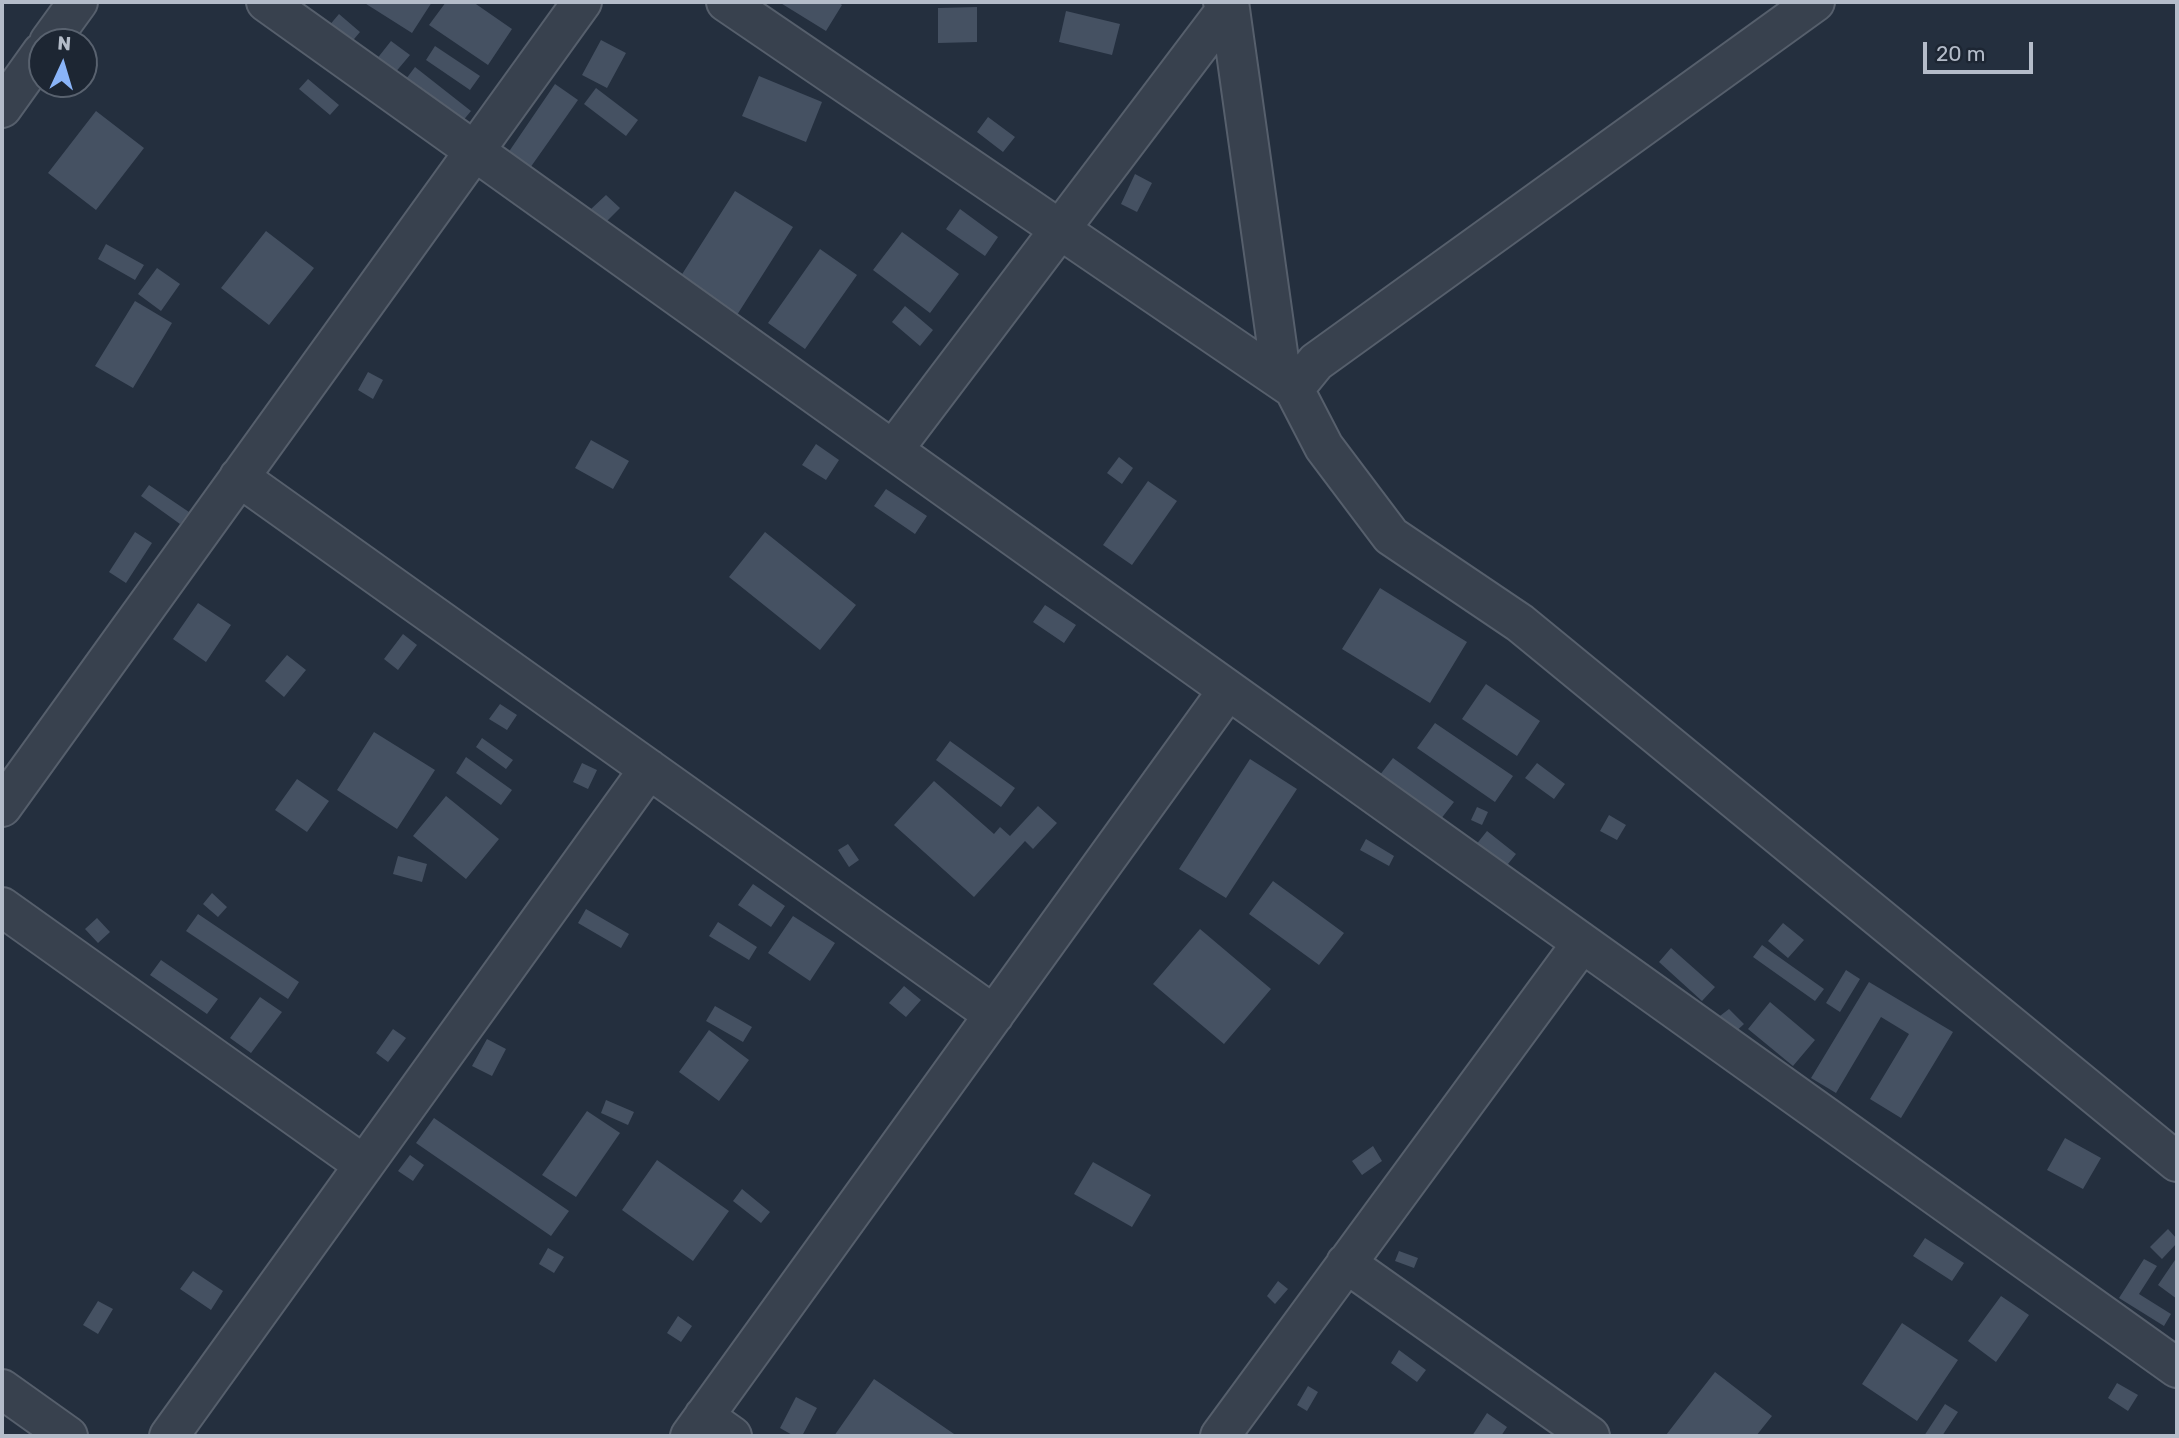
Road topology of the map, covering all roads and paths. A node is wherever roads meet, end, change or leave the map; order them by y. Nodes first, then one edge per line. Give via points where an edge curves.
1 (78, 2) edge
2 (266, 2) edge
3 (582, 2) edge
4 (726, 2) edge
5 (1815, 2) edge
6 (1227, 3) edge
7 (59, 28) edge
8 (28, 72) edge
9 (2, 108) edge
10 (475, 150) junction
11 (1060, 229) junction
12 (1294, 389) junction
13 (893, 450) junction
14 (239, 477) junction
15 (1228, 690) junction
16 (649, 769) junction
17 (2, 807) edge
18 (2, 907) edge
19 (1582, 943) junction
20 (993, 1015) junction
21 (2177, 1162) edge
22 (364, 1165) junction
23 (1346, 1263) junction
24 (2177, 1368) edge
25 (2, 1389) edge
26 (709, 1430) edge
27 (1566, 1430) edge
28 (68, 1436) edge
29 (169, 1436) edge
30 (1220, 1436) edge

1 - 7 street
2 - 10 street
3 - 10 street
4 - 11 street
5 - 12 street via 1316,362
6 - 11 street
6 - 12 street via 1279,360
8 - 9 street
10 - 13 street
10 - 14 street
11 - 12 street
11 - 13 street
12 - 21 street via 1324,447 1391,536 1520,623
13 - 15 street
14 - 16 street
14 - 17 street
15 - 19 street
15 - 20 street
16 - 20 street
16 - 22 street
18 - 22 street
19 - 23 street
19 - 24 street
20 - 26 street
22 - 29 street
23 - 27 street
23 - 30 street
25 - 28 street

